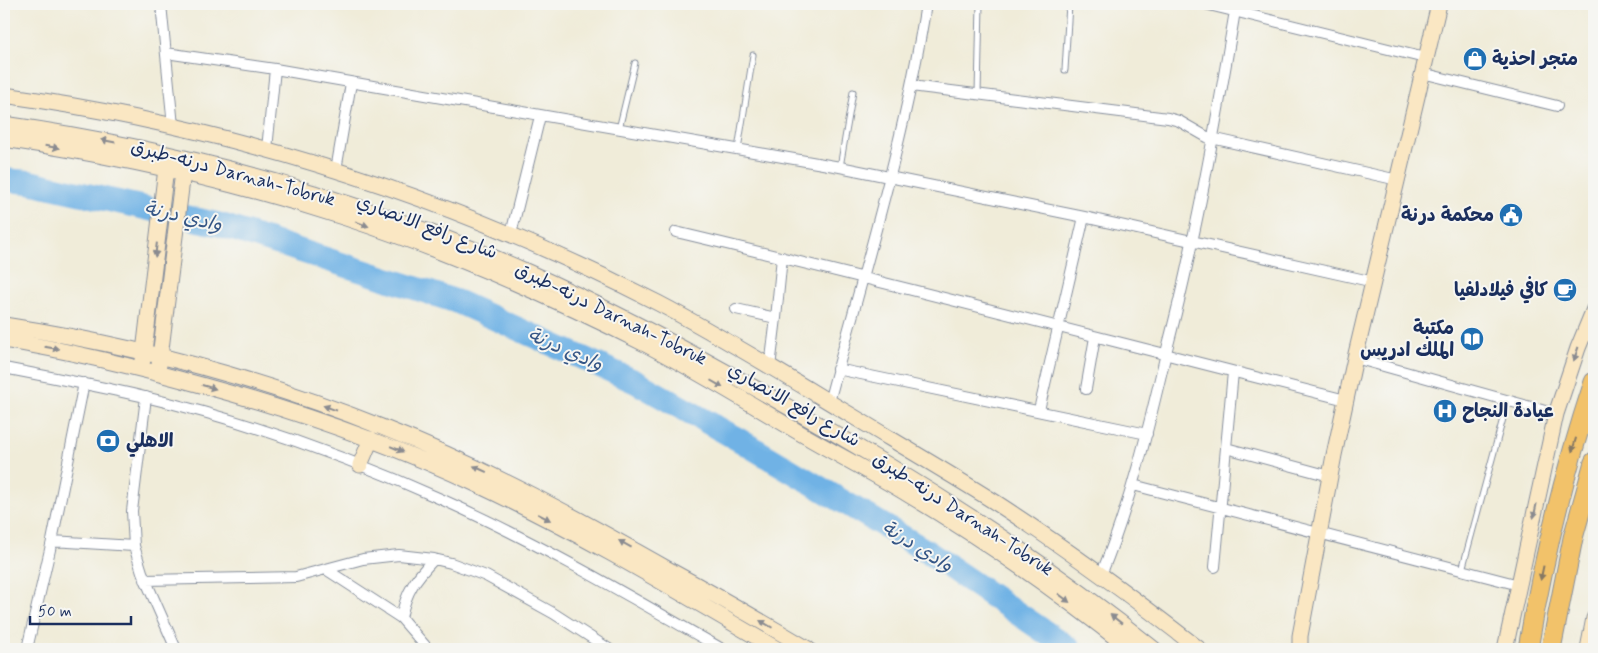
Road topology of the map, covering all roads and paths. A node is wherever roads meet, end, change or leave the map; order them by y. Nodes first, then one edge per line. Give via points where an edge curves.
1 (161, 4) edge
2 (926, 4) edge
3 (980, 4) edge
4 (1069, 4) edge
5 (1206, 4) edge
6 (1439, 4) edge
7 (1235, 11) junction
8 (166, 53) junction
9 (753, 55) dead end
10 (635, 62) dead end
11 (1424, 66) junction
12 (274, 69) junction
13 (1065, 70) dead end
14 (351, 83) junction
15 (911, 86) junction
16 (853, 92) dead end
17 (978, 94) junction
18 (4, 95) edge
19 (1557, 106) dead end
20 (540, 116) junction
21 (4, 124) edge
22 (173, 126) junction
23 (618, 130) junction
24 (1213, 139) junction
25 (4, 140) edge
26 (267, 148) junction
27 (738, 149) junction
28 (168, 154) junction
29 (184, 158) junction
30 (840, 167) junction
31 (336, 170) junction
32 (182, 173) junction
33 (165, 177) junction
34 (890, 177) junction
35 (1398, 180) junction
36 (1084, 217) junction
37 (676, 232) dead end
38 (512, 234) junction
39 (1193, 242) junction
40 (782, 257) junction
41 (862, 277) junction
42 (1374, 282) junction
43 (736, 309) dead end
44 (1594, 309) edge
45 (776, 318) junction
46 (690, 321) junction
47 (4, 325) edge
48 (1058, 328) junction
49 (1095, 337) junction
50 (4, 340) edge
51 (145, 345) junction
52 (161, 348) junction
53 (681, 348) junction
54 (1166, 355) junction
55 (1355, 358) junction
56 (770, 366) junction
57 (4, 368) edge
58 (142, 369) junction
59 (837, 369) junction
60 (1233, 372) junction
61 (158, 373) junction
62 (1594, 382) edge
63 (84, 383) junction
64 (1086, 389) dead end
65 (146, 397) junction
66 (1346, 400) junction
67 (1508, 400) junction
68 (829, 402) junction
69 (1039, 410) junction
70 (1556, 414) junction
71 (1147, 434) junction
72 (371, 439) junction
73 (1226, 448) junction
74 (1594, 462) edge
75 (360, 465) junction
76 (1330, 476) junction
77 (1133, 485) junction
78 (1221, 508) junction
79 (1319, 534) junction
80 (52, 541) junction
81 (134, 546) junction
82 (434, 559) junction
83 (1216, 567) dead end
84 (327, 570) junction
85 (1462, 570) junction
86 (1101, 575) junction
87 (145, 580) junction
88 (1519, 585) junction
89 (401, 618) junction
90 (1594, 618) edge
91 (1300, 642) edge
92 (27, 649) edge
93 (176, 649) edge
94 (428, 649) edge
95 (609, 649) edge
96 (722, 649) edge
97 (777, 649) edge
98 (808, 649) edge
99 (1130, 649) edge
100 (1154, 649) edge
101 (1199, 649) edge
102 (1291, 649) edge
103 (1505, 649) edge
104 (1528, 649) edge
105 (1552, 649) edge
106 (1588, 649) edge

1 - 8 street
2 - 15 street
3 - 17 lane
4 - 13 lane
5 - 7 street
6 - 11 street
7 - 11 street
7 - 24 street
8 - 12 street
8 - 22 street
9 - 27 lane
10 - 23 lane
11 - 19 street
11 - 35 street
12 - 14 street
12 - 26 street
14 - 20 street
14 - 31 street
15 - 17 street
15 - 34 street
16 - 30 lane
17 - 24 street via 1168,118
18 - 22 street via 84,107
20 - 23 street
20 - 38 street
28 -> 21 street, درنه-طبرق Darnah-Tobruk via 84,136
22 - 26 street
23 - 27 street
24 - 35 street
24 - 39 street
25 -> 33 street, شارع رافع الانصاري via 84,153
26 - 31 street
27 - 30 street
28 - 29 street, درنه-طبرق Darnah-Tobruk
28 - 33 street
29 - 32 street
29 - 53 street, درنه-طبرق Darnah-Tobruk via 302,189 427,231 530,273
30 - 34 street
31 - 38 street
32 - 33 street, شارع رافع الانصاري
32 - 52 street
32 -> 99 street, شارع رافع الانصاري via 296,203 410,240 534,292 648,346 856,463 962,528
33 -> 51 street
34 - 36 street
34 - 41 street
35 - 42 street
36 - 39 street
36 - 48 street
37 - 40 street
38 - 46 street via 618,283
39 - 42 street
39 - 54 street
40 - 41 street
40 - 45 street
41 - 48 street
41 - 59 street
42 - 55 street
43 - 45 street
44 -> 70 street
45 - 56 street
46 - 53 street
46 - 56 street
47 - 51 street
48 - 49 street
48 - 69 street
49 - 54 street
49 - 64 street
50 -> 58 street via 59,349
51 - 52 street
51 - 58 street
52 - 61 street
98 -> 52 street via 589,524 469,464 333,408 227,374
100 -> 53 street, درنه-طبرق Darnah-Tobruk via 1061,578 942,498 816,422
54 - 60 street
54 - 71 street
55 - 66 street
55 - 67 street
56 - 68 street
57 - 63 street
58 - 61 street
59 - 68 street
59 - 69 street
60 - 66 street
60 - 73 street
61 -> 72 street
62 -> 104 highway via 1566,475 1541,577
63 - 65 street
63 - 80 street
65 - 75 street via 230,420
65 - 81 street via 132,511
66 - 76 street
67 - 70 street
67 - 85 lane
68 - 86 street via 1000,506
69 - 71 street
70 -> 88 street
71 - 77 street
72 - 75 street
72 -> 97 street via 470,481 556,524
73 - 76 street
73 - 78 street
74 - 105 highway via 1563,586
75 - 96 street via 484,519
76 - 79 street
77 - 78 street
77 - 86 street
78 - 79 street
78 - 83 street
79 - 85 street
79 - 91 street
80 - 81 street
80 - 92 street
81 - 87 street
82 - 84 street via 381,556
82 - 89 street via 409,590
82 - 95 street via 486,576
84 - 87 street via 282,578
84 - 89 street
85 - 88 street
86 - 101 street
87 - 93 street
88 - 103 street
89 - 94 street
90 - 106 street
91 - 102 street

